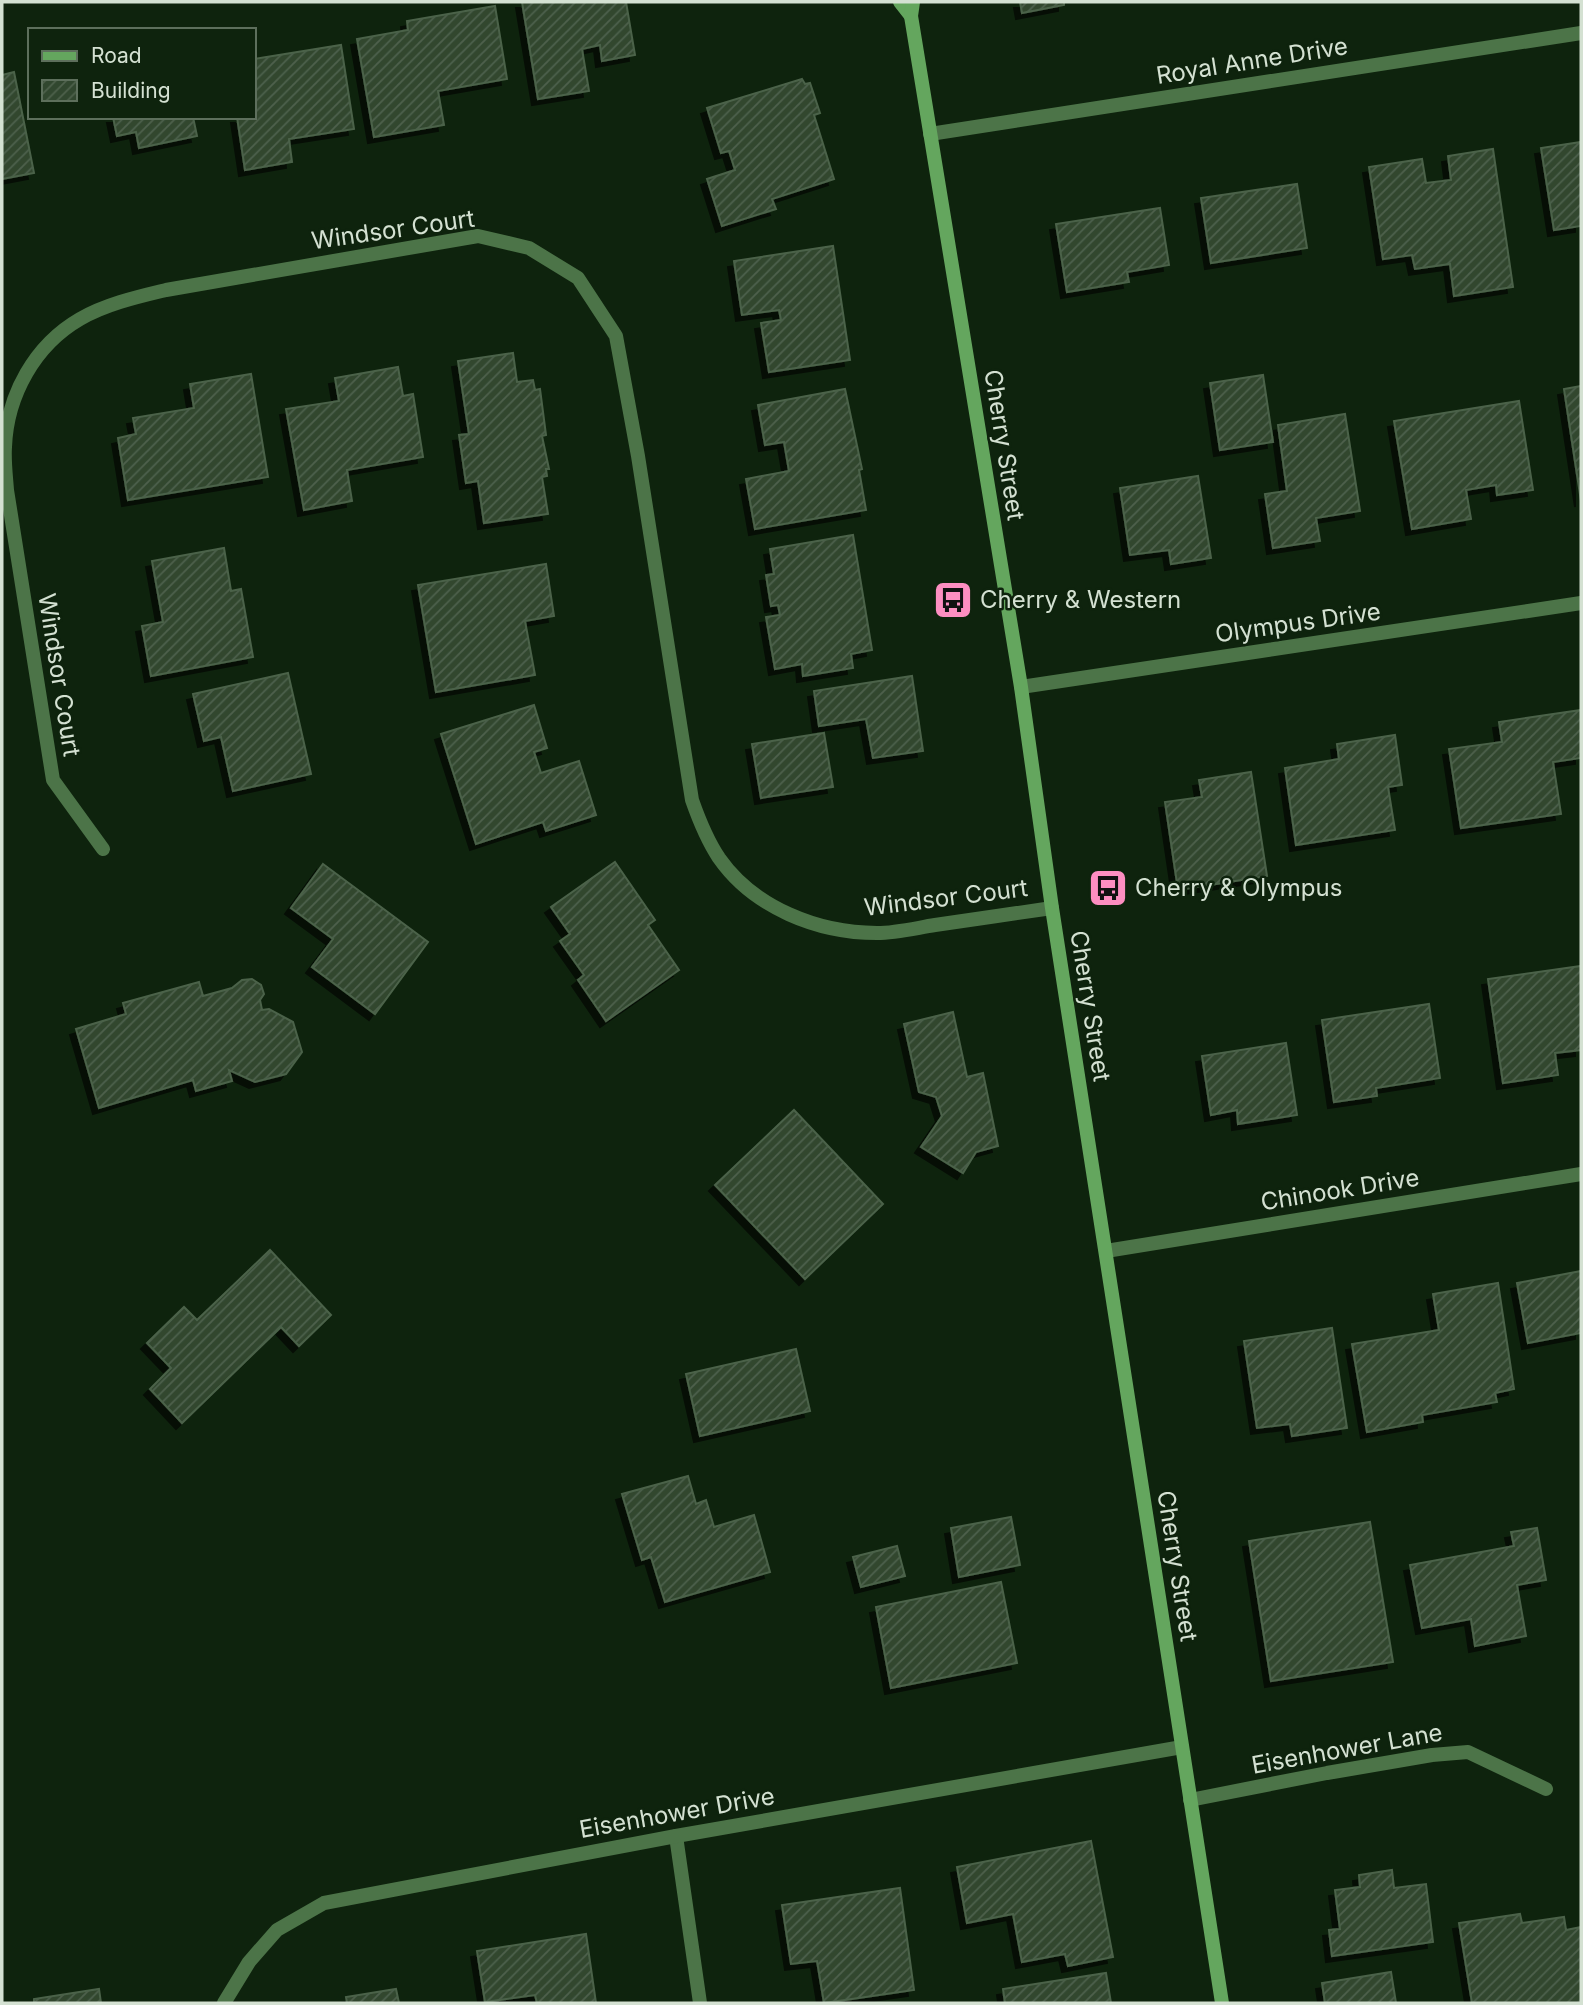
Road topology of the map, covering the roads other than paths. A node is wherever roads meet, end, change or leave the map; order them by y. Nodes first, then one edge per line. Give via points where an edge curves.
1 (900, 2) edge
2 (912, 9) edge
3 (1581, 33) edge
4 (930, 134) junction
5 (1581, 603) edge
6 (1021, 687) junction
7 (103, 849) dead end
8 (1052, 908) junction
9 (1581, 1174) edge
10 (1106, 1251) junction
11 (1182, 1747) junction
12 (1546, 1789) dead end
13 (1190, 1800) junction
14 (676, 1836) junction
15 (224, 2003) edge
16 (700, 2003) edge
17 (1222, 2003) edge

1 - 2 main road, Cherry Street
2 - 4 main road, Cherry Street
3 - 4 street, Royal Anne Drive
4 - 6 main road, Cherry Street
5 - 6 street, Olympus Drive
6 - 8 main road, Cherry Street
7 - 8 street, Windsor Court via 53,780 9,504 5,447 11,407 28,369 48,342 80,319 117,303 166,290 478,236 529,248 578,278 616,336 692,800 720,859 745,886 777,908 842,931 880,933
8 - 10 main road, Cherry Street
9 - 10 street, Chinook Drive
10 - 11 main road, Cherry Street
11 - 13 main road, Cherry Street
11 - 14 street, Eisenhower Drive
12 - 13 street, Eisenhower Lane via 1468,1752
13 - 17 main road, Cherry Street
14 - 15 street, Eisenhower Drive via 324,1903 277,1930 248,1962
14 - 16 street

